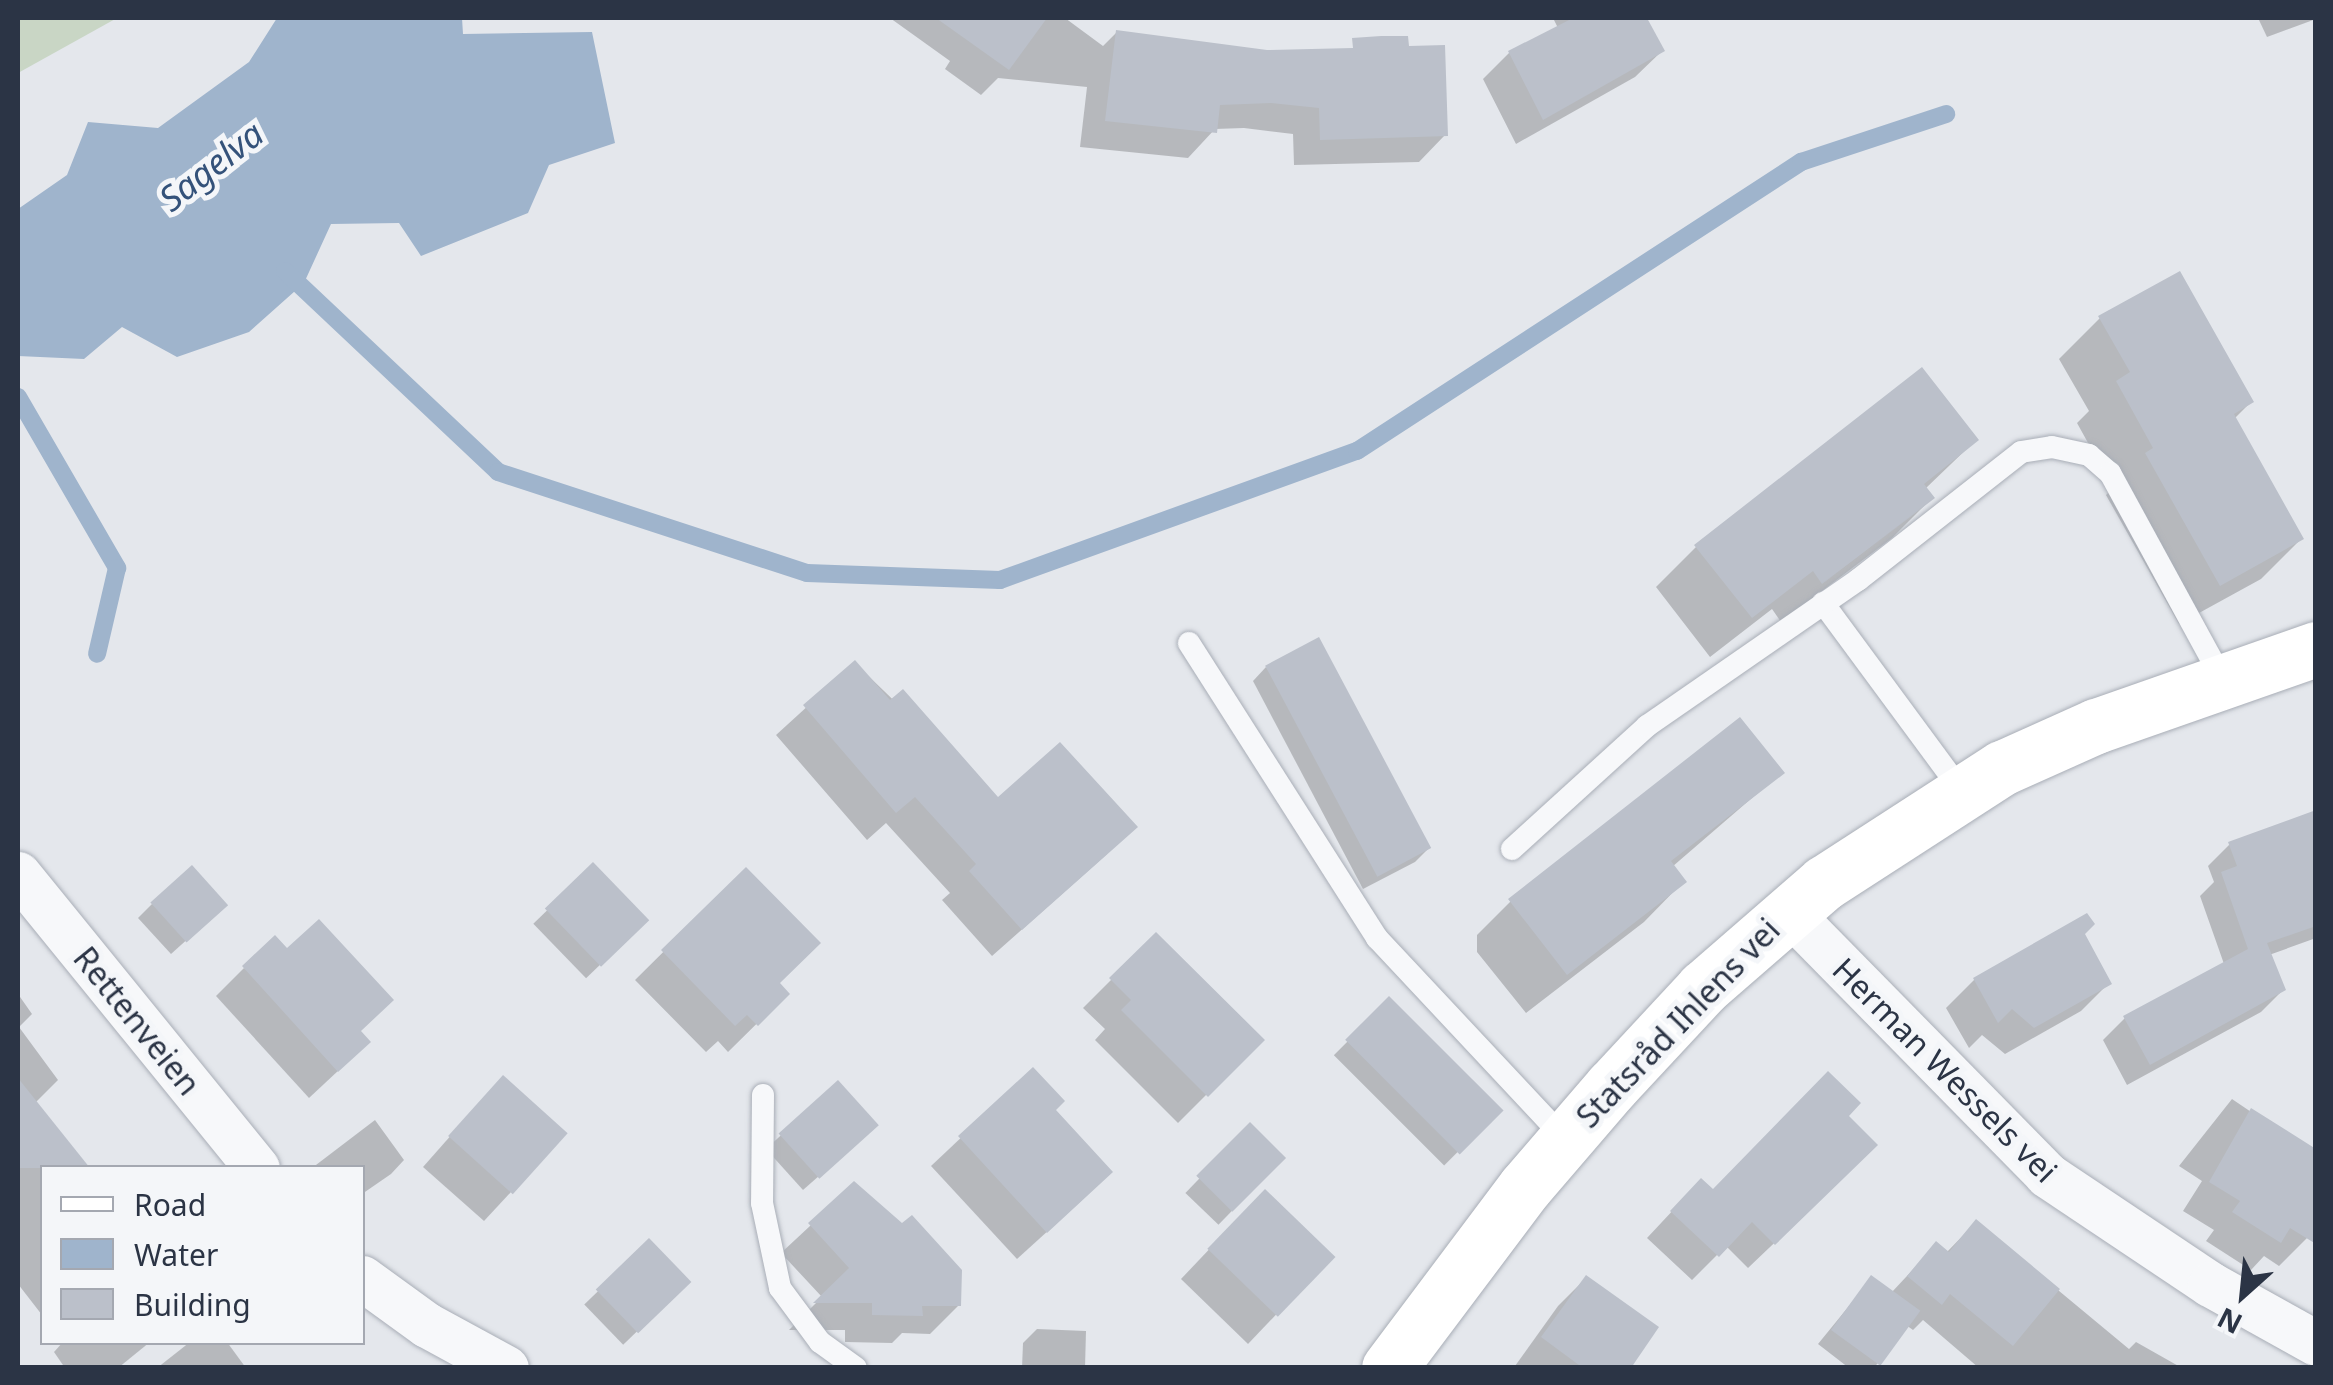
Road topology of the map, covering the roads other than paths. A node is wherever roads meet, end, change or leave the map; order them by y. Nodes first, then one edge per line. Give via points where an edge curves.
1 (1823, 603) junction
2 (1189, 643) dead end
3 (2316, 649) edge
4 (2223, 680) junction
5 (1961, 790) junction
6 (1512, 848) dead end
7 (18, 874) edge
8 (1788, 911) junction
9 (763, 1095) dead end
10 (1565, 1139) junction
11 (255, 1165) edge
12 (365, 1280) edge
13 (2316, 1344) edge
14 (506, 1368) edge
15 (856, 1368) edge
16 (1389, 1368) edge

1 - 4 lane via 2021,452 2052,447 2089,455 2110,473
1 - 5 lane
1 - 6 lane via 1647,726
2 - 10 lane via 1377,938
3 - 4 street, Statsråd Ihlens vei
4 - 5 street, Statsråd Ihlens vei via 2064,740
5 - 8 street, Statsråd Ihlens vei
7 - 11 street, Rettenveien
8 - 10 street, Statsråd Ihlens vei via 1704,988
8 - 13 street, Herman Wessels vei via 2046,1175 2210,1284
9 - 15 lane via 762,1203 780,1288 820,1342
10 - 16 street, Statsråd Ihlens vei
12 - 14 street via 427,1325

